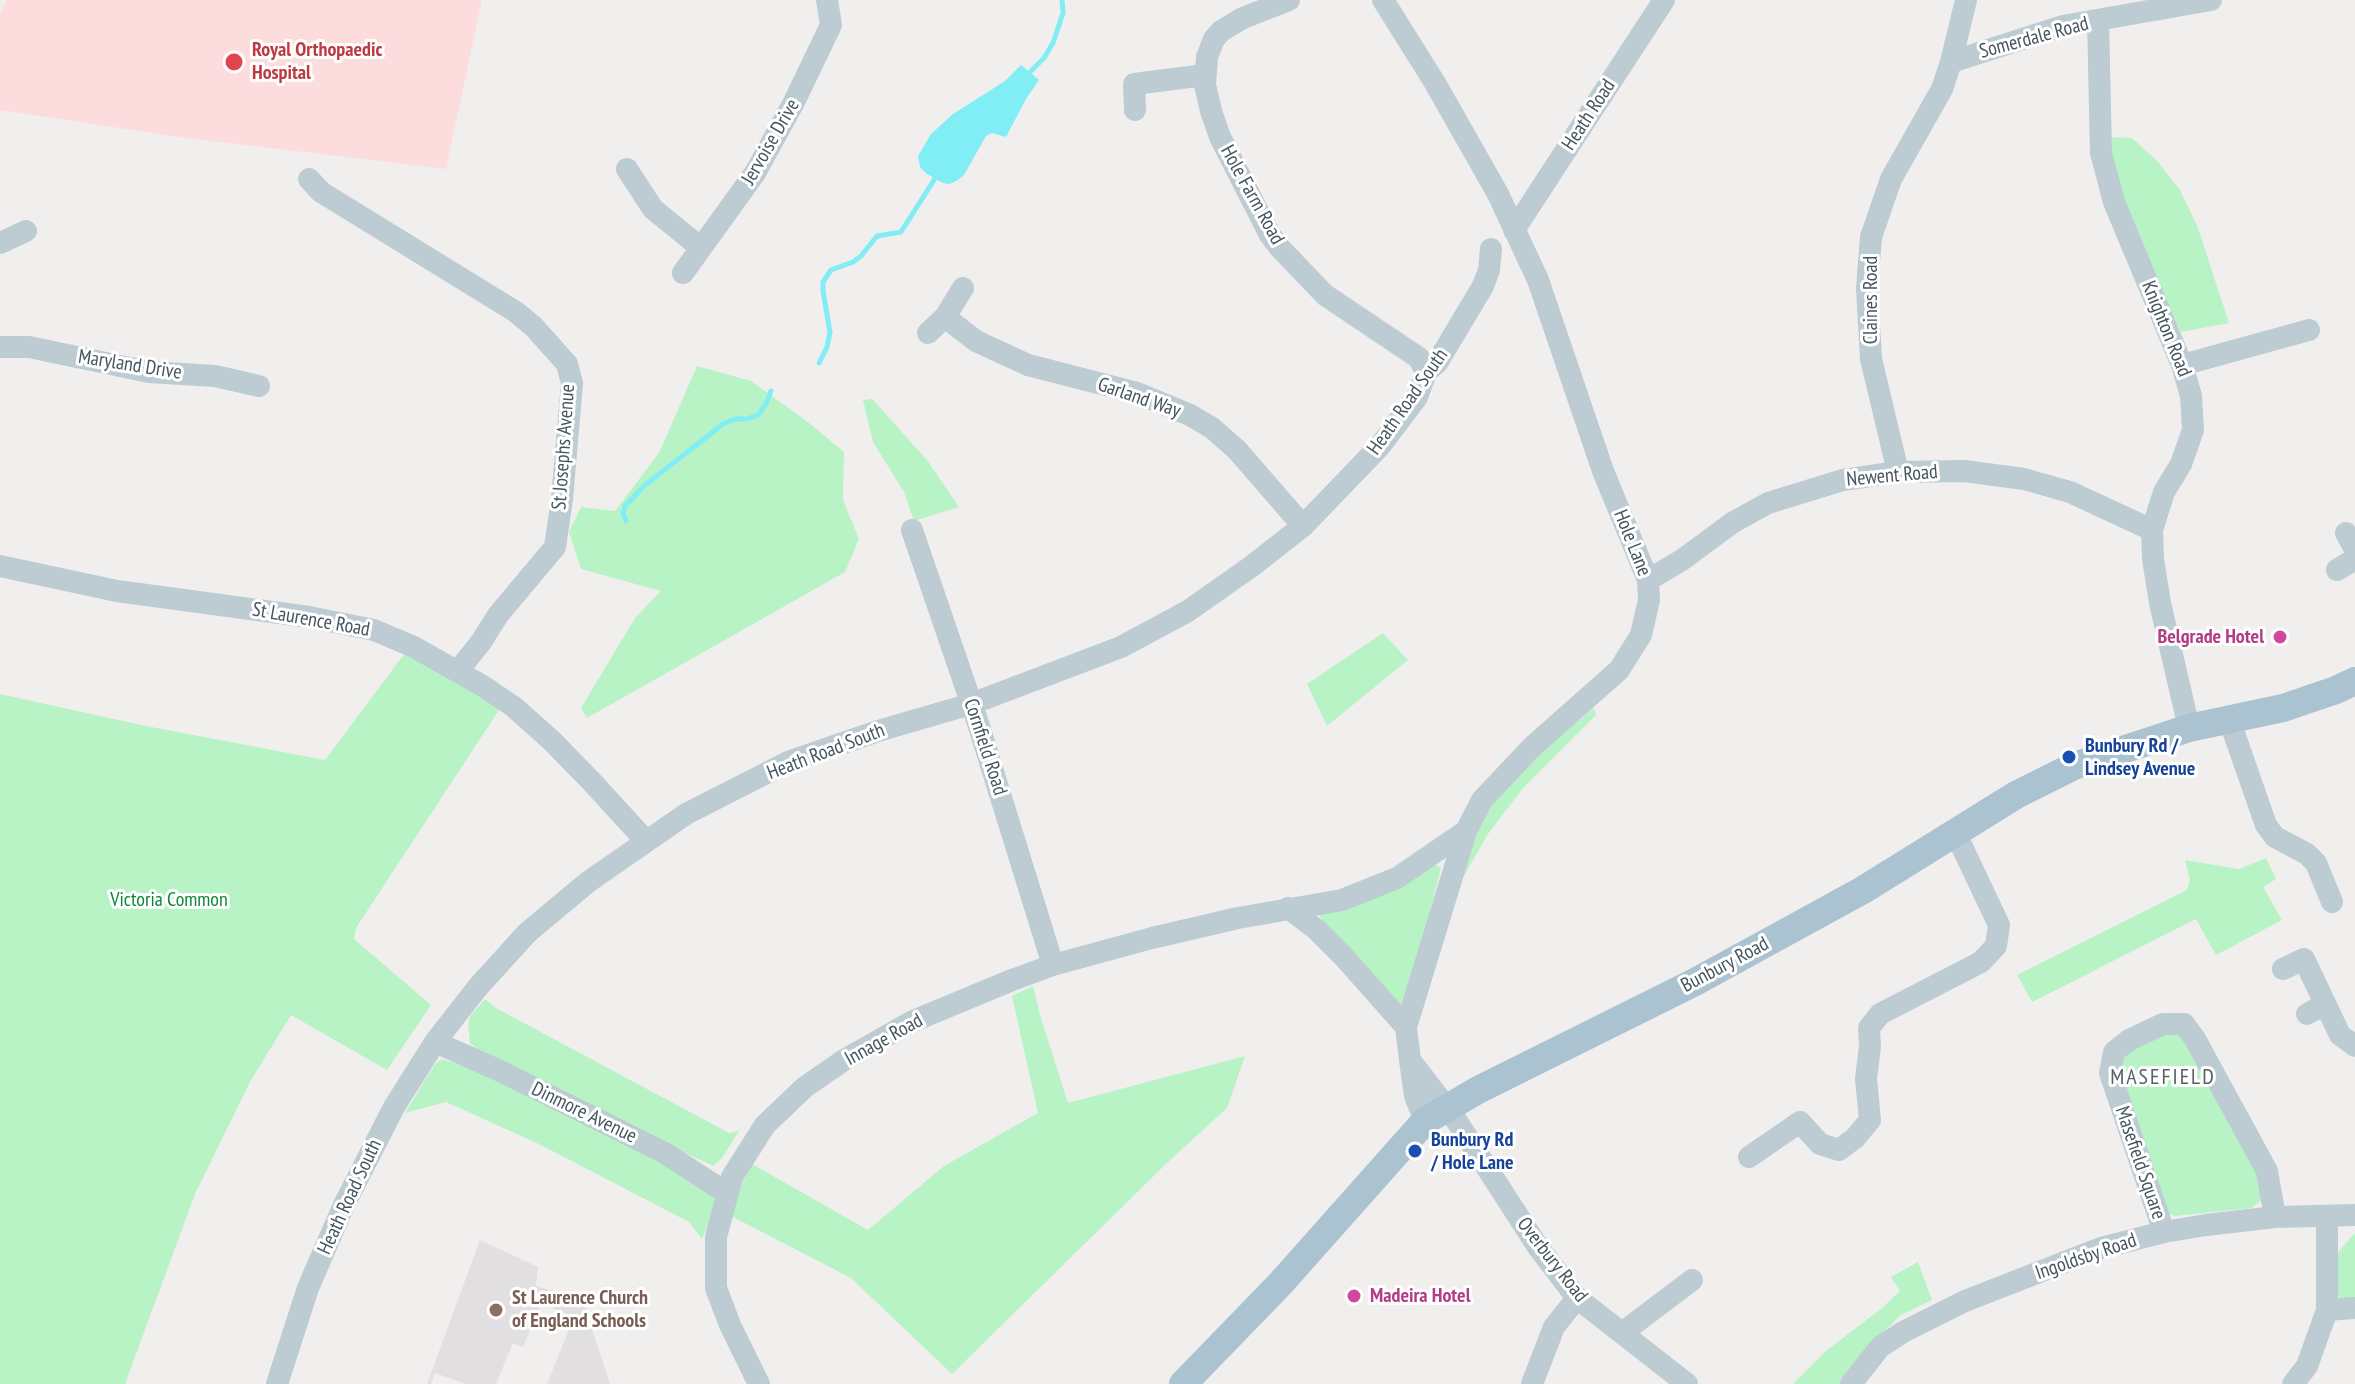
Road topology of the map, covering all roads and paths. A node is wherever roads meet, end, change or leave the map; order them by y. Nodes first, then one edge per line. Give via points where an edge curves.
1 (827, 0) edge
2 (1289, 0) edge
3 (1383, 0) edge
4 (1664, 0) edge
5 (1966, 0) edge
6 (2211, 0) edge
7 (2098, 20) junction
8 (1951, 62) junction
9 (1205, 75) junction
10 (1135, 110) dead end
11 (627, 169) dead end
12 (309, 179) dead end
13 (1514, 230) junction
14 (26, 231) dead end
15 (0, 243) edge
16 (701, 248) junction
17 (1491, 249) dead end
18 (683, 273) dead end
19 (963, 288) dead end
20 (945, 317) junction
21 (2309, 330) dead end
22 (928, 333) dead end
23 (0, 347) edge
24 (2182, 365) junction
25 (1426, 372) junction
26 (259, 386) dead end
27 (1898, 472) junction
28 (1303, 526) junction
29 (912, 530) dead end
30 (2152, 530) junction
31 (0, 566) edge
32 (1648, 580) junction
33 (458, 671) junction
34 (2355, 681) edge
35 (971, 704) junction
36 (2229, 719) junction
37 (2189, 728) junction
38 (1466, 831) junction
39 (1955, 832) junction
40 (646, 841) junction
41 (2332, 902) dead end
42 (1288, 908) junction
43 (1053, 965) junction
44 (2283, 969) dead end
45 (1406, 1027) junction
46 (435, 1042) junction
47 (2355, 1046) edge
48 (1436, 1115) junction
49 (1749, 1157) dead end
50 (728, 1194) junction
51 (2355, 1215) edge
52 (2275, 1217) junction
53 (2327, 1217) junction
54 (2164, 1232) junction
55 (1692, 1280) dead end
56 (1577, 1298) junction
57 (2355, 1308) edge
58 (2327, 1310) junction
59 (1622, 1333) junction
60 (1681, 1382) edge
61 (277, 1384) edge
62 (759, 1384) edge
63 (1183, 1384) edge
64 (1532, 1384) edge
65 (1851, 1384) edge
66 (2293, 1384) edge

1 - 16 street, Jervoise Drive via 831,25 793,104 755,173
2 - 9 street, Hole Farm Road via 1221,31 1207,57
3 - 13 street, Hole Lane via 1491,180
4 - 13 street, Heath Road
5 - 8 street, Claines Road
6 - 7 street, Somerdale Road
7 - 8 street, Somerdale Road
7 - 24 street, Knighton Road via 2101,153 2114,202
8 - 27 street, Claines Road via 1942,89 1891,179 1871,237 1871,359
9 - 10 street via 1134,84
9 - 25 street, Hole Farm Road via 1220,137 1270,235 1325,295 1419,358
11 - 16 street via 653,209
12 - 33 street, St Josephs Avenue via 321,192 516,312 567,364 572,383 555,547
13 - 32 street, Hole Lane via 1538,280 1603,471
14 - 15 street
16 - 18 street, Jervoise Drive
17 - 25 street, Heath Road South via 1483,286 1437,363
19 - 20 street
20 - 22 street
20 - 28 street, Garland Way via 976,341 1028,365 1137,393 1190,415 1237,450
21 - 24 street
23 - 26 street, Maryland Drive via 29,347 149,372 215,376
24 - 30 street, Knighton Road via 2193,430
25 - 28 street, Heath Road South via 1417,397 1380,446
27 - 30 street, Newent Road via 1964,471 2024,479 2070,492
27 - 32 street, Newent Road via 1843,480 1768,503
28 - 35 street, Heath Road South via 1188,611 1121,647
29 - 35 street, Cornfield Road
30 - 37 street, Knighton Road via 2160,603
31 - 33 street, St Laurence Road via 117,591 374,630
32 - 38 street, Hole Lane via 1641,635 1619,670 1482,800
33 - 40 street, St Laurence Road via 514,707 552,741
34 - 36 main road, Bunbury Road via 2283,708
35 - 40 street, Heath Road South via 788,762 686,814
35 - 43 street, Cornfield Road
36 - 37 main road, Bunbury Road
36 - 41 street via 2266,825 2275,837 2316,863
37 - 39 main road, Bunbury Road via 2074,766
38 - 42 street, Innage Road via 1397,878 1342,900
38 - 45 street, Hole Lane
39 - 48 main road, Bunbury Road via 1863,890 1709,974
39 - 49 street via 1999,925 1996,946 1981,962 1880,1014 1869,1028 1870,1120 1855,1138 1839,1150 1820,1144 1800,1122
40 - 46 street, Heath Road South via 527,933
42 - 43 street, Innage Road
42 - 45 street via 1344,957
43 - 50 street, Innage Road via 911,1022 805,1087 765,1125 732,1177
44 - 47 street via 2304,959 2316,1009
45 - 48 street, Hole Lane via 1410,1060
46 - 50 street, Dinmore Avenue via 665,1153
46 - 61 street, Heath Road South via 394,1107 344,1205 308,1288
48 - 56 street, Overbury Road
48 - 63 main road, Bunbury Road
50 - 62 street, Innage Road via 716,1237 716,1288
51 - 53 street, Ingoldsby Road
52 - 53 street, Ingoldsby Road
52 - 54 street, Ingoldsby Road
52 - 54 street, Masefield Square via 2267,1171 2195,1039 2184,1024 2163,1024 2114,1052 2110,1073
53 - 58 street
54 - 65 street, Ingoldsby Road via 2101,1248 1965,1301 1880,1347
55 - 59 street
56 - 59 street, Overbury Road
56 - 64 street via 1554,1327
57 - 58 street
58 - 66 street via 2307,1366
59 - 60 street, Overbury Road

